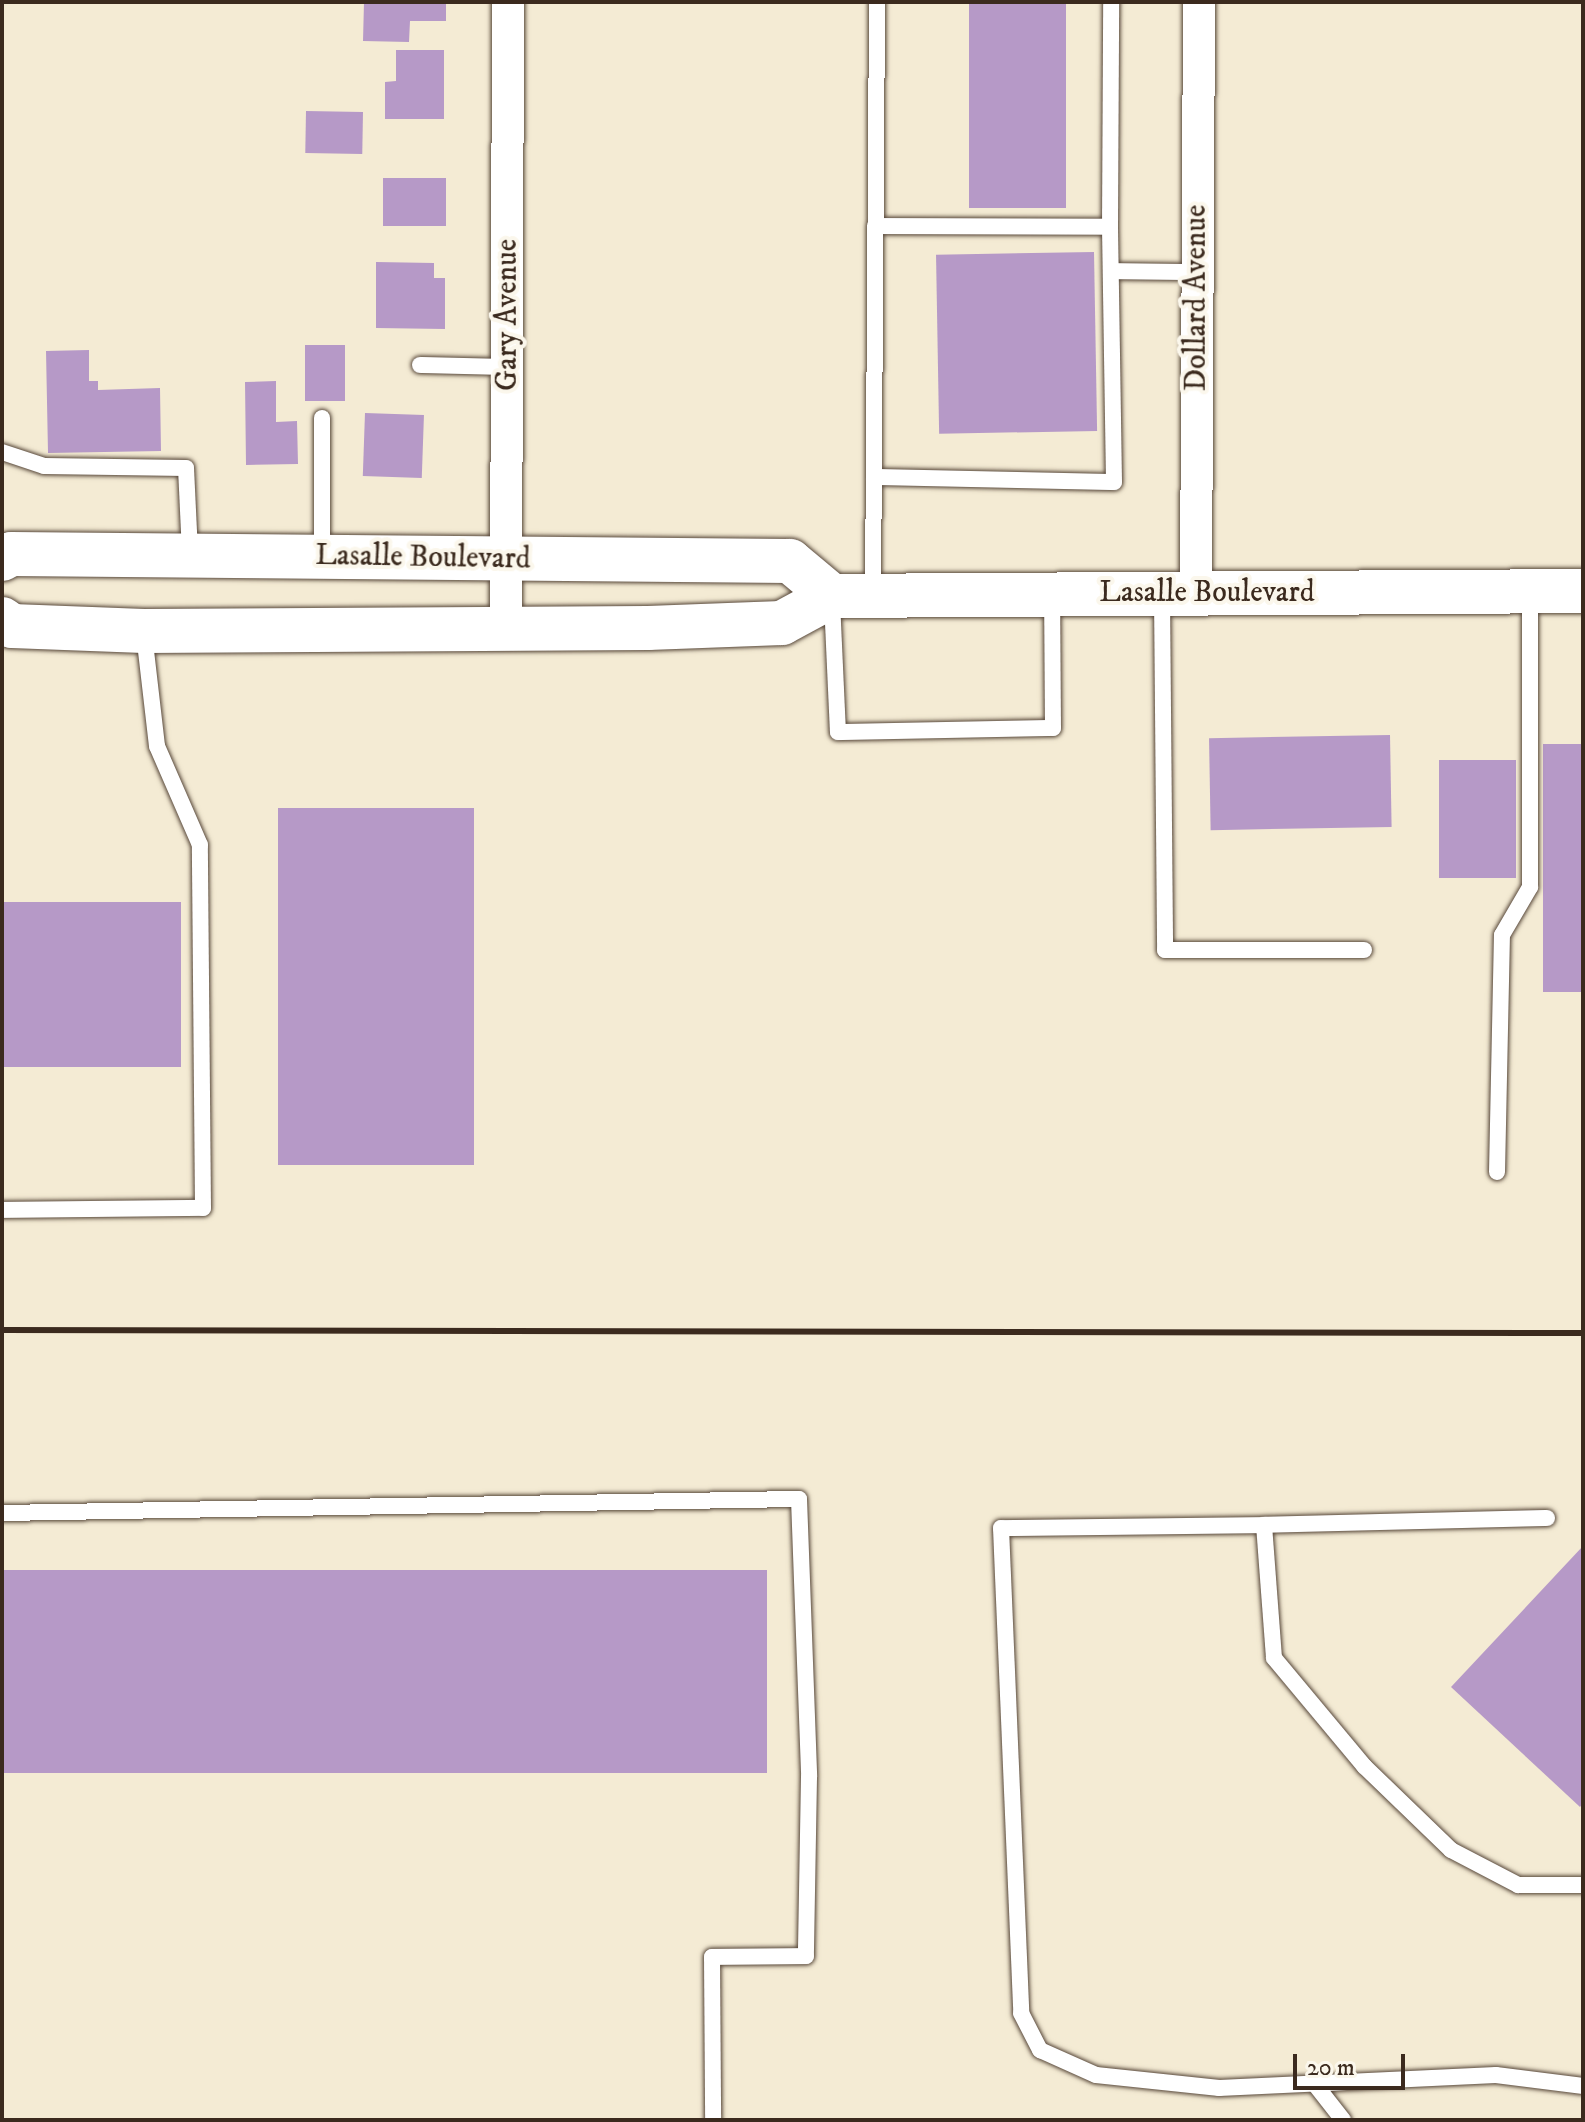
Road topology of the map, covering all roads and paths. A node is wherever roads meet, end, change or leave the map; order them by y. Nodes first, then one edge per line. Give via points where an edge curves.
1 (508, 2) edge
2 (877, 2) edge
3 (1111, 2) edge
4 (1199, 2) edge
5 (875, 226) junction
6 (1110, 227) junction
7 (1111, 271) junction
8 (1198, 272) junction
9 (420, 365) dead end
10 (508, 367) junction
11 (322, 418) dead end
12 (2, 452) edge
13 (874, 477) junction
14 (191, 556) junction
15 (322, 557) junction
16 (508, 558) junction
17 (2, 559) edge
18 (1530, 591) junction
19 (1583, 591) edge
20 (1179, 593) junction
21 (1052, 595) junction
22 (853, 596) junction
23 (2, 619) edge
24 (506, 628) junction
25 (144, 631) junction
26 (1364, 950) dead end
27 (1497, 1172) dead end
28 (2, 1210) edge
29 (2, 1513) edge
30 (1547, 1518) dead end
31 (1264, 1525) junction
32 (1583, 1885) edge
33 (1314, 2083) junction
34 (1583, 2086) edge
35 (713, 2120) edge
36 (1343, 2120) edge

1 - 10 street, Gary Avenue
2 - 5 lane
3 - 6 lane
4 - 8 street, Dollard Avenue
5 - 6 lane
5 - 13 lane
6 - 7 lane
7 - 8 lane
7 - 13 lane via 1114,482
8 - 20 street, Dollard Avenue
9 - 10 lane
10 - 16 street, Gary Avenue
11 - 15 lane
12 - 14 lane via 44,466 186,468
13 - 22 lane
14 - 15 main road, Lasalle Boulevard
14 - 17 main road, Lasalle Boulevard via 11,554
15 - 16 main road, Lasalle Boulevard
16 - 22 main road, Lasalle Boulevard via 790,561
16 - 24 street, Gary Avenue
18 - 19 main road, Lasalle Boulevard
18 - 20 main road, Lasalle Boulevard
18 - 27 lane via 1530,887 1502,935
20 - 21 main road, Lasalle Boulevard
20 - 26 lane via 1165,950
21 - 22 main road, Lasalle Boulevard
21 - 22 lane via 1053,728 838,732
22 - 24 main road, Lasalle Boulevard via 782,623
23 - 25 main road, Lasalle Boulevard via 12,626
24 - 25 main road, Lasalle Boulevard
25 - 28 lane via 157,746 200,845 203,1208
29 - 35 lane via 799,1499 809,1777 806,1956 712,1957
30 - 31 lane
31 - 32 lane via 1274,1658 1364,1766 1451,1850 1518,1885
31 - 33 lane via 1001,1528 1021,2013 1040,2050 1096,2075 1219,2088
33 - 34 lane via 1496,2075
33 - 36 lane

